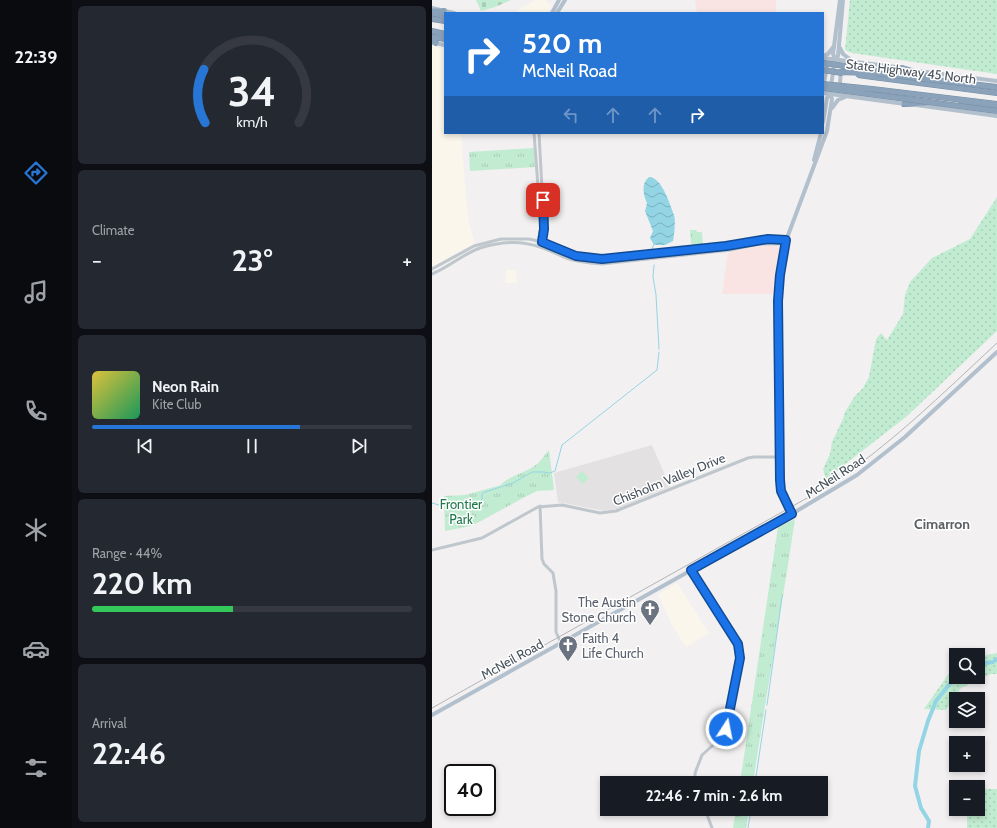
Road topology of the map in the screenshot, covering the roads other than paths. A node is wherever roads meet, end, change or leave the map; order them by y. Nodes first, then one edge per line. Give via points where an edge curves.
1 (559, 0) edge
2 (565, 0) edge
3 (840, 0) edge
4 (843, 0) edge
5 (432, 10) edge
6 (553, 12) edge
7 (559, 12) edge
8 (444, 13) edge
9 (432, 19) edge
10 (444, 22) edge
11 (432, 31) edge
12 (444, 34) edge
13 (432, 37) edge
14 (444, 39) edge
15 (433, 42) edge
16 (444, 45) edge
17 (839, 45) junction
18 (834, 46) junction
19 (824, 57) edge
20 (824, 58) edge
21 (835, 59) junction
22 (824, 60) edge
23 (853, 61) junction
24 (824, 63) edge
25 (902, 68) junction
26 (824, 70) edge
27 (839, 72) junction
28 (906, 76) junction
29 (997, 81) edge
30 (824, 84) edge
31 (824, 86) edge
32 (824, 86) edge
33 (997, 88) edge
34 (997, 92) edge
35 (824, 93) edge
36 (830, 94) junction
37 (846, 96) junction
38 (824, 102) edge
39 (904, 104) junction
40 (997, 104) edge
41 (826, 107) junction
42 (997, 108) edge
43 (831, 110) junction
44 (997, 111) edge
45 (997, 116) edge
46 (824, 117) edge
47 (534, 134) edge
48 (538, 134) edge
49 (821, 134) edge
50 (813, 169) junction
51 (759, 240) junction
52 (540, 242) junction
53 (786, 242) junction
54 (539, 246) junction
55 (744, 247) junction
56 (432, 269) edge
57 (432, 274) edge
58 (997, 352) edge
59 (780, 457) junction
60 (540, 506) junction
61 (791, 515) junction
62 (432, 550) edge
63 (691, 570) junction
64 (561, 643) junction
65 (432, 715) edge
66 (695, 776) edge
67 (708, 816) edge
68 (712, 828) edge

1 - 6 main road
2 - 7 main road
3 - 18 main road
4 - 17 main road
5 - 8 highway
9 - 10 highway
11 - 12 highway
13 - 14 highway
15 - 16 main road
17 - 21 main road via 838,56
17 - 23 main road via 843,55
18 - 19 main road
18 - 21 main road
20 - 21 main road
21 - 23 main road
21 - 36 main road
22 - 30 main road via 827,68
23 - 25 main road
23 - 37 main road via 846,64 841,74 841,91
24 - 28 highway, bridge
25 - 29 main road
25 - 33 highway via 944,80
26 - 27 highway, State Highway 45 North, bridge
27 - 28 highway, bridge
27 - 34 highway, State Highway 45 North, bridge
28 - 33 highway, bridge
31 - 40 highway, State Highway 45 North, bridge via 872,89
32 - 44 highway, bridge
35 - 36 main road
36 - 37 main road
36 - 41 main road
36 - 43 main road
37 - 39 main road
37 - 43 main road via 838,100
38 - 41 main road
39 - 42 highway via 948,102
39 - 45 main road
41 - 46 main road
43 - 50 main road via 827,131
47 - 52 street
48 - 52 street via 544,226
49 - 50 main road
50 - 53 main road
51 - 52 street via 602,259 576,256
51 - 53 street via 776,239
51 - 55 street
52 - 54 street
52 - 56 street via 494,240 466,249
53 - 55 street
53 - 59 main road via 778,301
54 - 55 street via 571,259 602,264 720,252
54 - 57 street via 518,243 494,244 471,252
58 - 61 main road, McNeil Road via 874,463
59 - 60 street, Chisholm Valley Drive via 748,458 615,512 600,513 562,505
59 - 61 main road via 781,491
60 - 62 street, Chisholm Valley Drive via 482,538
60 - 64 street via 542,559 553,572 557,633
61 - 63 main road, McNeil Road
63 - 64 main road, McNeil Road
63 - 66 street via 738,644 740,655 726,729 721,738 702,755
64 - 65 main road, McNeil Road
67 - 68 street

